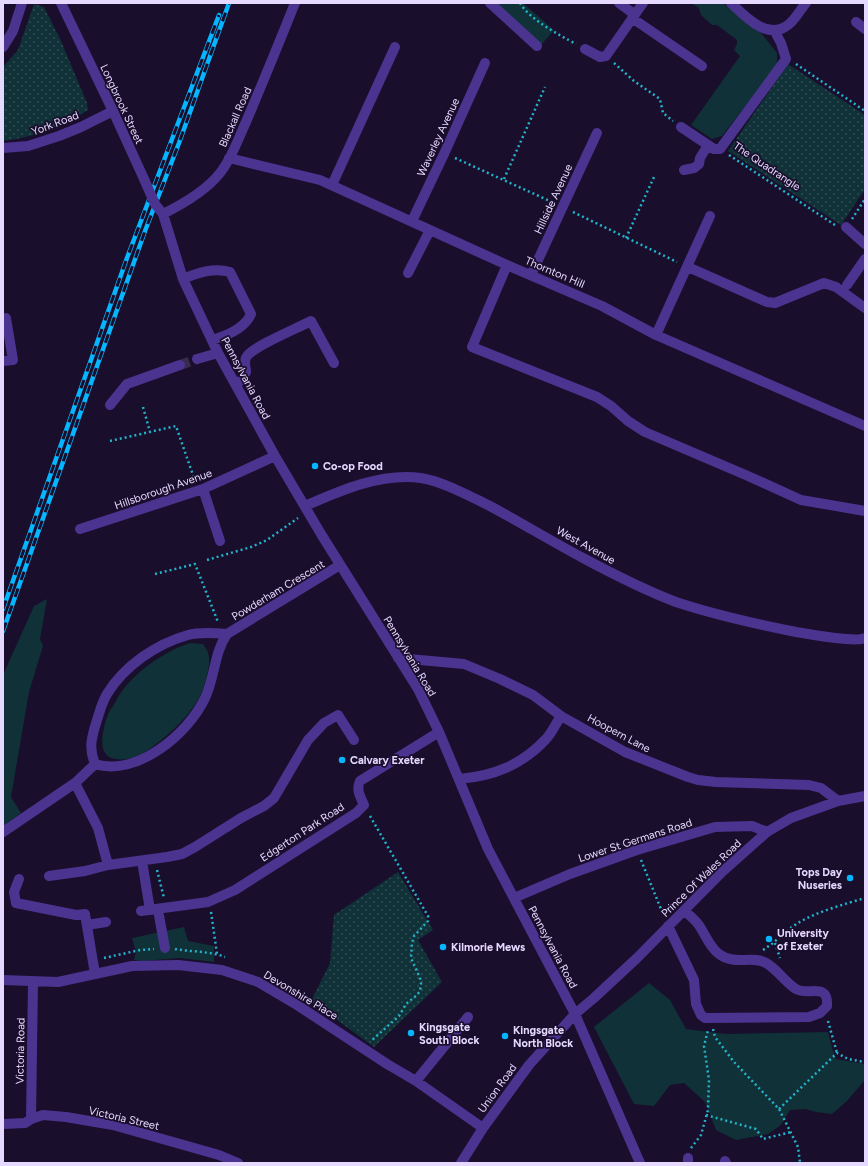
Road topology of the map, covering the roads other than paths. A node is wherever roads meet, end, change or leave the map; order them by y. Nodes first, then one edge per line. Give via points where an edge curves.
1 (22, 3) edge
2 (61, 3) edge
3 (295, 3) edge
4 (490, 3) edge
5 (619, 3) edge
6 (643, 3) edge
7 (731, 3) edge
8 (806, 3) edge
9 (633, 16) junction
10 (856, 22) dead end
11 (865, 29) edge
12 (774, 30) junction
13 (537, 46) dead end
14 (3, 47) edge
15 (395, 47) dead end
16 (585, 48) road end
17 (485, 63) dead end
18 (702, 66) dead end
19 (113, 111) junction
20 (681, 127) road end
21 (597, 133) dead end
22 (708, 145) junction
23 (3, 148) edge
24 (229, 158) junction
25 (684, 170) dead end
26 (332, 185) junction
27 (163, 214) junction
28 (710, 216) dead end
29 (412, 221) junction
30 (846, 227) road end
31 (430, 230) junction
32 (865, 244) edge
33 (865, 259) edge
34 (507, 265) junction
35 (688, 268) junction
36 (408, 273) dead end
37 (531, 275) junction
38 (183, 279) junction
39 (847, 285) dead end
40 (865, 308) edge
41 (6, 318) dead end
42 (656, 335) junction
43 (212, 340) junction
44 (218, 353) junction
45 (197, 359) tunnel mouth
46 (3, 361) edge
47 (334, 363) dead end
48 (180, 365) tunnel mouth
49 (235, 384) junction
50 (110, 405) dead end
51 (865, 426) edge
52 (275, 456) junction
53 (200, 490) junction
54 (306, 508) junction
55 (865, 511) edge
56 (80, 529) dead end
57 (220, 541) dead end
58 (340, 566) junction
59 (225, 634) junction
60 (865, 638) edge
61 (398, 658) junction
62 (561, 716) junction
63 (439, 732) junction
64 (354, 740) dead end
65 (95, 764) junction
66 (459, 779) junction
67 (75, 783) junction
68 (865, 796) edge
69 (838, 801) junction
70 (3, 832) edge
71 (767, 832) junction
72 (108, 866) junction
73 (143, 867) dead end
74 (49, 876) dead end
75 (19, 879) dead end
76 (514, 898) junction
77 (154, 910) junction
78 (685, 911) junction
79 (106, 922) dead end
80 (87, 925) junction
81 (668, 926) junction
82 (165, 948) dead end
83 (95, 974) junction
84 (3, 980) edge
85 (33, 982) junction
86 (575, 1014) junction
87 (468, 1017) dead end
88 (416, 1081) junction
89 (31, 1119) junction
90 (3, 1124) edge
91 (483, 1128) junction
92 (238, 1163) edge
93 (461, 1163) edge
94 (640, 1163) edge

1 - 14 street via 13,30
2 - 19 street, Longbrook Street
3 - 24 street, Blackall Road
4 - 13 street
5 - 9 street
6 - 9 street
7 - 12 street via 752,22 762,28
8 - 12 street via 789,25
9 - 16 street via 606,56 600,57
9 - 18 street
10 - 11 street
12 - 22 street, The Quadrangle via 786,59 720,149
15 - 26 street
17 - 29 street, Waverley Avenue
19 - 23 street, York Road via 59,136 28,146
19 - 27 street, Longbrook Street, bridge via 155,204
20 - 22 street
21 - 37 street, Hillside Avenue
22 - 25 street via 699,164
24 - 26 street, Thornton Hill
24 - 27 street, Blackall Road via 219,174 204,188
26 - 29 street, Thornton Hill
27 - 38 street, Pennsylvania Road
28 - 35 street
29 - 31 street, Thornton Hill
30 - 32 street
31 - 34 street, Thornton Hill
31 - 36 street
33 - 39 street
34 - 37 street, Thornton Hill
34 - 55 street via 472,347 597,397 645,432 801,500
35 - 40 street via 767,302 775,303 824,283 836,287
35 - 42 street
37 - 42 street, Thornton Hill via 602,306
38 - 43 street, Pennsylvania Road
38 - 43 street via 212,271 230,272 251,314 248,320 237,328 221,338
41 - 46 street via 13,360
42 - 51 street, Thornton Hill
43 - 44 street, Pennsylvania Road
44 - 45 street
44 - 49 street, Pennsylvania Road
47 - 49 street via 311,321 260,346 246,357 246,372 242,380
48 - 50 street via 127,384
49 - 52 street, Pennsylvania Road
52 - 53 street, Hillsborough Avenue
52 - 54 street, Pennsylvania Road
53 - 56 street, Hillsborough Avenue
53 - 57 street
54 - 58 street, Pennsylvania Road
54 - 60 street, West Avenue via 338,491 387,478 428,480 468,495 622,578 676,602 753,624 857,640
58 - 59 street, Powderham Crescent
58 - 61 street, Pennsylvania Road
59 - 65 street, Powderham Crescent via 205,699 179,734 157,751 121,767
59 - 65 street, Powderham Crescent via 189,635 171,641 148,653 119,679 102,704 91,739 91,754
61 - 62 street, Hoopern Lane via 464,664 532,695
61 - 63 street, Pennsylvania Road via 418,689
62 - 66 street via 547,738 529,756 497,773
62 - 69 street, Hoopern Lane via 625,752 698,780 810,785 820,788
63 - 66 street, Pennsylvania Road
63 - 77 street, Edgerton Park Road via 360,781 358,792 364,805 356,813 235,890 208,902
64 - 72 street via 338,715 324,723 308,740 278,793 264,806 182,854
65 - 67 street
66 - 76 street, Pennsylvania Road via 488,849
67 - 70 street
67 - 72 street via 98,828
68 - 69 street, Prince Of Wales Road
69 - 71 street, Prince Of Wales Road via 791,818
71 - 76 street, Lower St Germans Road via 752,826 722,826 636,850
71 - 78 street, Prince Of Wales Road via 722,872
72 - 74 street
73 - 77 street
75 - 80 street via 14,892 16,903 76,915 85,914
76 - 86 street, Pennsylvania Road
77 - 82 street
78 - 81 street, Prince Of Wales Road
78 - 81 street via 698,924 717,953 726,959 761,960 797,989 825,994 828,999 827,1006 820,1013 809,1017 705,1018 696,1004 694,980
79 - 80 street
80 - 83 street
81 - 86 street, Prince Of Wales Road
83 - 85 street, Devonshire Place via 58,982
83 - 88 street, Devonshire Place via 132,966 178,965 222,970 258,982
84 - 85 street, Devonshire Place
85 - 89 street, Victoria Road
86 - 91 street, Union Road via 529,1065
86 - 94 street, Pennsylvania Road
87 - 88 street
88 - 91 street, Devonshire Place
89 - 90 street, Victoria Street via 25,1123
89 - 92 street, Victoria Street via 43,1115 112,1125 219,1155
91 - 93 street, Union Road

